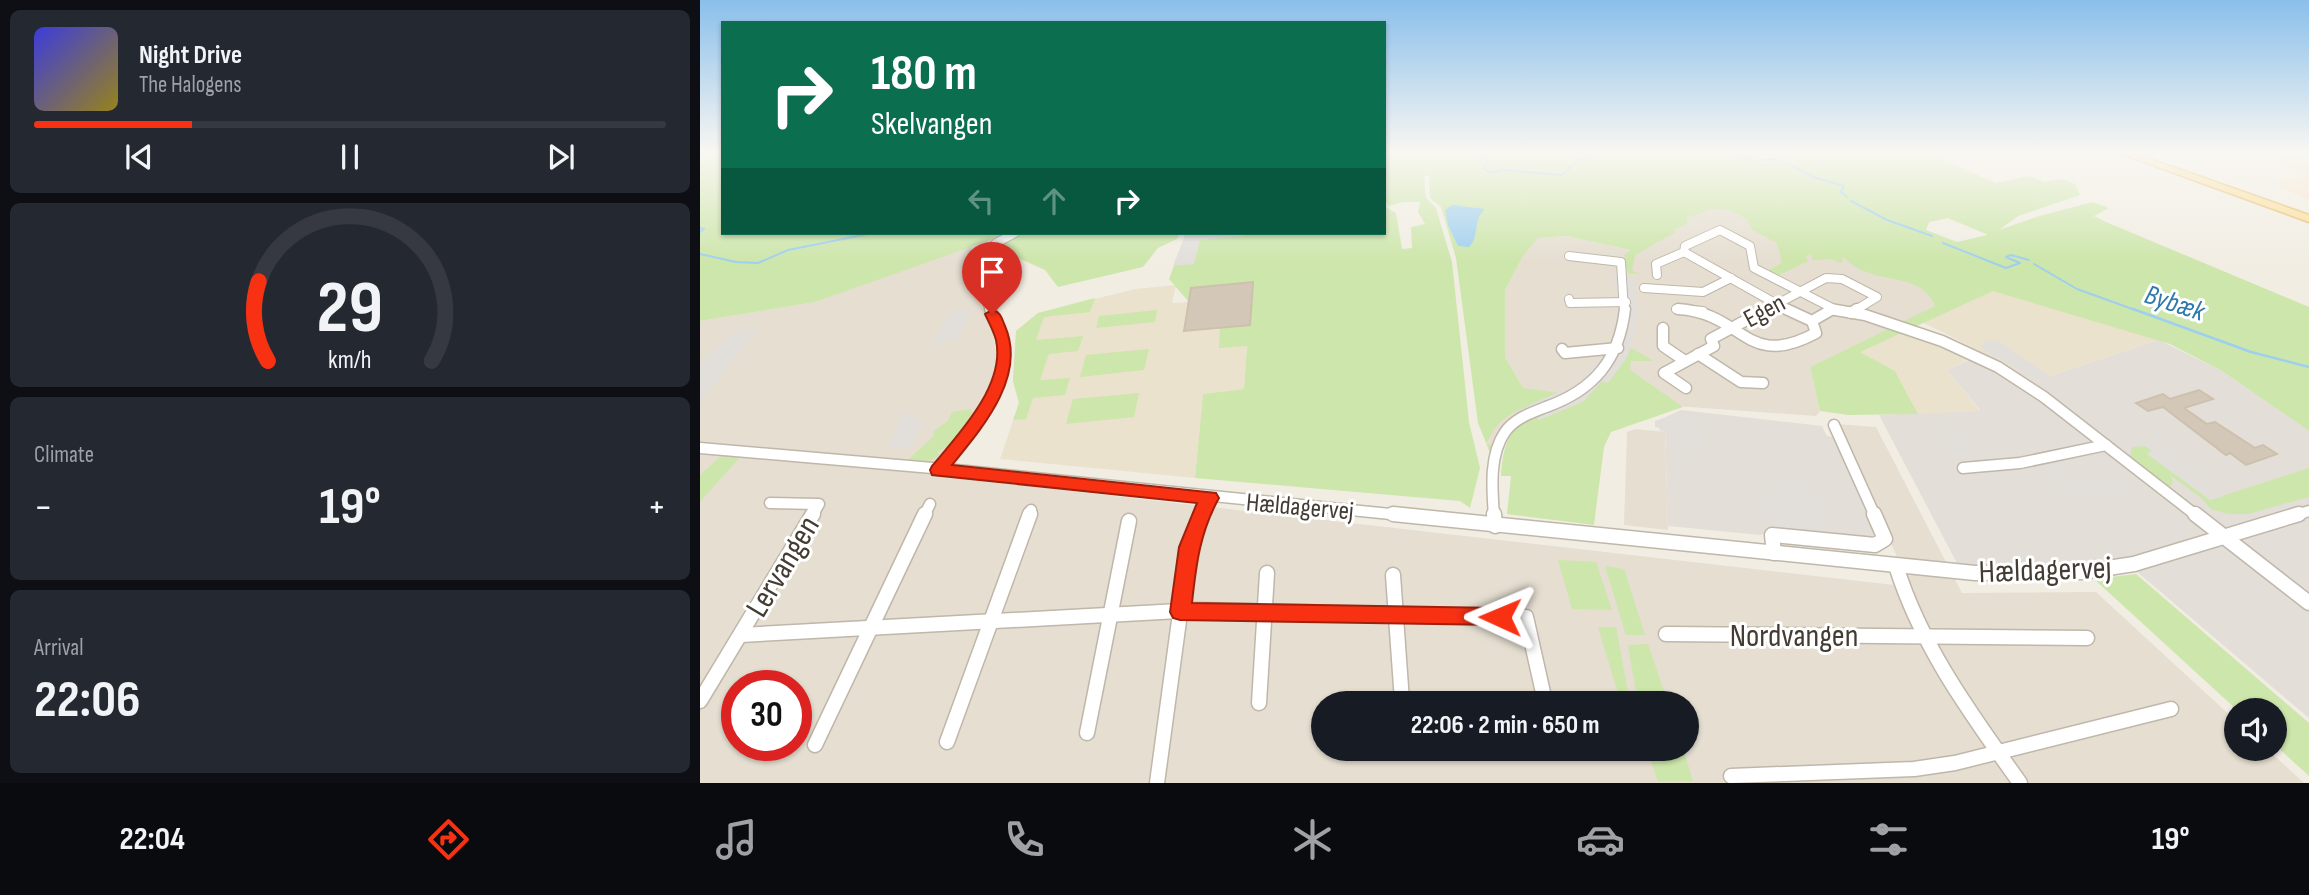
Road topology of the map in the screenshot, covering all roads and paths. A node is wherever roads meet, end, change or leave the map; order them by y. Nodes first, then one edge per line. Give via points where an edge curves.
1 (2226, 190) edge
2 (2240, 190) edge
3 (2309, 214) edge
4 (2309, 219) edge
5 (1010, 235) edge
6 (1684, 252) junction
7 (1569, 256) dead end
8 (1657, 275) dead end
9 (1731, 278) junction
10 (1644, 288) dead end
11 (1798, 292) junction
12 (1570, 299) dead end
13 (1626, 302) junction
14 (1777, 304) junction
15 (1676, 309) dead end
16 (1831, 310) junction
17 (1851, 313) junction
18 (1812, 321) junction
19 (1663, 328) dead end
20 (1731, 328) junction
21 (1618, 348) junction
22 (1562, 349) dead end
23 (1698, 354) junction
24 (1685, 361) junction
25 (1763, 383) dead end
26 (1686, 388) dead end
27 (1834, 425) dead end
28 (2106, 445) junction
29 (700, 448) edge
30 (1963, 468) dead end
31 (939, 470) junction
32 (1210, 498) junction
33 (770, 503) dead end
34 (930, 504) dead end
35 (1031, 510) dead end
36 (2309, 512) edge
37 (1129, 522) dead end
38 (1494, 526) junction
39 (2224, 538) junction
40 (1774, 553) junction
41 (1896, 566) junction
42 (1266, 573) dead end
43 (1393, 575) dead end
44 (2309, 603) edge
45 (1180, 612) junction
46 (1264, 612) junction
47 (1110, 615) junction
48 (1396, 615) junction
49 (990, 622) junction
50 (871, 628) junction
51 (1666, 634) dead end
52 (741, 635) junction
53 (1922, 636) junction
54 (2087, 638) dead end
55 (1401, 691) edge
56 (1543, 691) edge
57 (700, 701) edge
58 (1259, 703) dead end
59 (2171, 709) dead end
60 (1087, 733) dead end
61 (947, 743) dead end
62 (815, 745) dead end
63 (2000, 753) junction
64 (1731, 776) dead end
65 (1157, 783) edge
66 (2020, 783) edge

1 - 4 main road
2 - 3 main road
5 - 31 street via 974,266 981,297 1004,341 1000,376 983,414
6 - 8 street via 1656,264
6 - 9 street
6 - 11 street via 1685,246 1720,230 1750,246 1754,268
7 - 13 street via 1621,262
9 - 10 street via 1703,292
9 - 14 street
11 - 14 street, Egen
11 - 16 street
11 - 17 street, Egen via 1826,278 1842,279 1877,297
12 - 13 street via 1570,303
13 - 21 street
14 - 18 street
14 - 20 street, Egen
15 - 20 street, Egen via 1702,311
16 - 17 street
16 - 18 street
17 - 28 street via 1942,341 1998,368
18 - 20 street via 1816,333 1792,348 1758,345
19 - 24 street via 1663,346
20 - 23 street, Egen via 1712,339 1714,346
21 - 22 street via 1565,353
21 - 38 street via 1598,378 1567,399 1524,416 1502,436 1494,476
23 - 24 street, Egen
23 - 25 street via 1741,382
24 - 26 street via 1664,373
27 - 40 street via 1885,539 1875,545 1772,535
28 - 30 street via 2020,463
28 - 39 street
29 - 31 street, Hældagervej
31 - 32 street, Hældagervej
32 - 38 street, Hældagervej
32 - 45 street via 1189,547
33 - 52 street, Lervangen via 819,504
34 - 50 street
35 - 49 street
36 - 39 street, Hældagervej
37 - 47 street
38 - 40 street, Hældagervej
39 - 41 street, Hældagervej via 2134,564 2082,572 1975,573
39 - 44 street
40 - 41 street, Hældagervej
41 - 53 street
42 - 46 street
43 - 48 street
45 - 46 street, Lervangen
45 - 47 street, Lervangen
45 - 65 street
46 - 48 street, Lervangen
46 - 58 street
47 - 49 street, Lervangen
47 - 60 street
48 - 55 street
48 - 56 street, Lervangen via 1526,617
49 - 50 street, Lervangen
49 - 61 street
50 - 52 street, Lervangen
50 - 62 street
51 - 53 street, Nordvangen
52 - 57 street, Lervangen
53 - 54 street, Nordvangen
53 - 63 street
59 - 63 street
63 - 64 street via 1914,769
63 - 66 street

